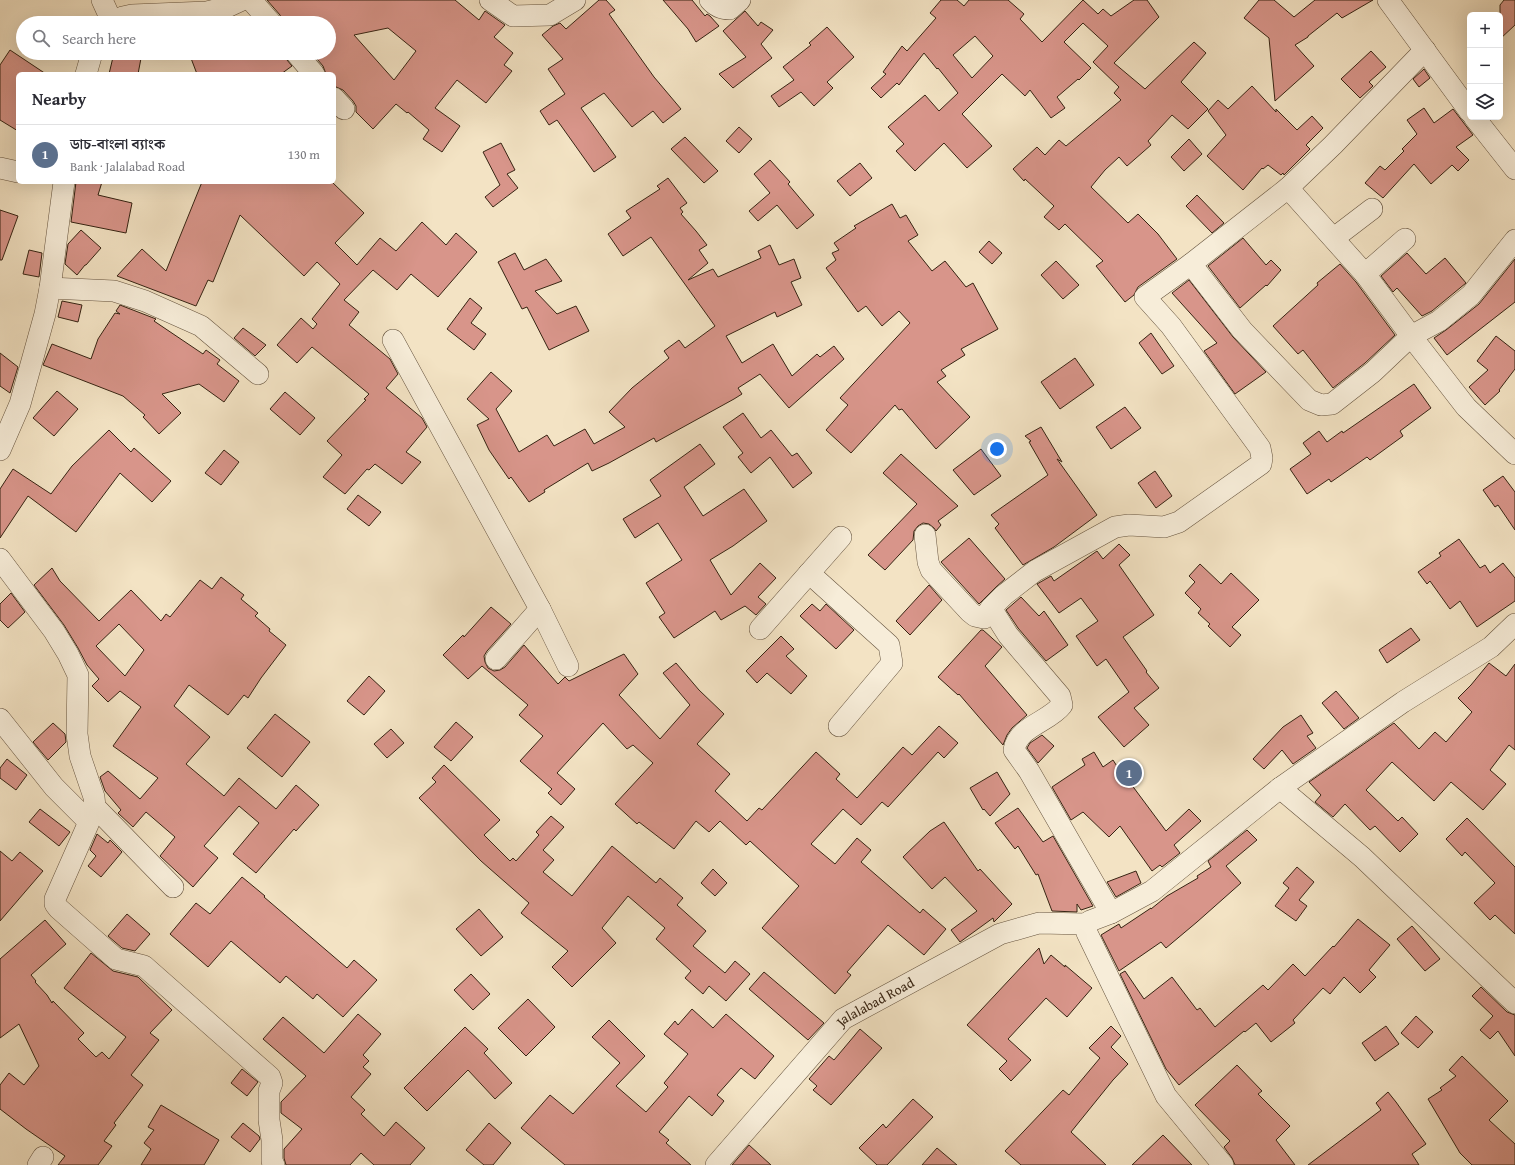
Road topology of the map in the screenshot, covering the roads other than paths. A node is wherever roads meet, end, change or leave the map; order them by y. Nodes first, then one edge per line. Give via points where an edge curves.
1 (102, 0) edge
2 (242, 0) edge
3 (251, 0) edge
4 (490, 0) edge
5 (575, 0) edge
6 (710, 0) edge
7 (740, 0) edge
8 (1388, 0) edge
9 (508, 8) edge
10 (109, 16) edge
11 (123, 16) edge
12 (264, 16) edge
13 (1425, 50) junction
14 (90, 60) edge
15 (302, 60) edge
16 (87, 72) edge
17 (312, 72) edge
18 (1467, 108) edge
19 (1476, 120) edge
20 (0, 168) edge
21 (1515, 169) edge
22 (16, 172) edge
23 (64, 184) edge
24 (1288, 188) junction
25 (1372, 209) dead end
26 (1334, 238) junction
27 (1405, 239) dead end
28 (1515, 240) edge
29 (1191, 264) junction
30 (1365, 274) junction
31 (50, 288) junction
32 (1411, 336) junction
33 (393, 340) dead end
34 (258, 374) dead end
35 (0, 450) edge
36 (1515, 454) edge
37 (925, 535) dead end
38 (840, 538) dead end
39 (0, 559) edge
40 (810, 573) junction
41 (991, 608) junction
42 (540, 609) junction
43 (1515, 624) edge
44 (760, 629) dead end
45 (496, 659) dead end
46 (568, 666) dead end
47 (0, 719) edge
48 (839, 726) dead end
49 (1280, 788) junction
50 (92, 814) junction
51 (173, 887) dead end
52 (1111, 913) junction
53 (1086, 924) junction
54 (1515, 1003) edge
55 (274, 1165) edge
56 (716, 1165) edge
57 (1223, 1165) edge

1 - 10 street
2 - 11 street via 207,12
3 - 12 street
4 - 9 street
5 - 9 street via 550,15
6 - 7 street via 714,5 730,9
8 - 13 street
13 - 18 street
13 - 24 street
14 - 16 street
15 - 17 street
19 - 21 street
20 - 22 street
23 - 31 street
24 - 26 street
24 - 29 street
25 - 26 street
26 - 30 street
27 - 30 street
28 - 32 street via 1471,295 1439,321
29 - 32 street via 1242,330 1309,400 1321,405 1332,404 1344,395
29 - 41 street via 1145,297 1171,326 1260,448 1260,464 1180,522 1164,527 1115,527 1035,571
30 - 32 street
31 - 34 street via 114,291 145,301 201,326
31 - 35 street via 20,404
32 - 36 street via 1466,407
33 - 42 street
37 - 41 street via 931,570 976,616 984,618
38 - 40 street
39 - 50 street via 54,631 78,675 77,734 80,756 94,797
40 - 44 street
40 - 48 street via 889,645 892,663
41 - 52 street via 1008,635 1060,696 1062,705 1057,712 1030,728 1015,743 1014,750 1029,771
42 - 45 street
42 - 46 street
43 - 49 street via 1491,647 1403,702
47 - 50 street via 54,787
49 - 52 street via 1152,891
49 - 54 street via 1362,857
50 - 51 street
50 - 55 street via 55,904 116,959 144,966 270,1077 272,1084 269,1120
52 - 53 street
53 - 56 street, Jalalabad Road via 1040,923 1000,934 843,1019
53 - 57 street via 1087,933 1166,1096

